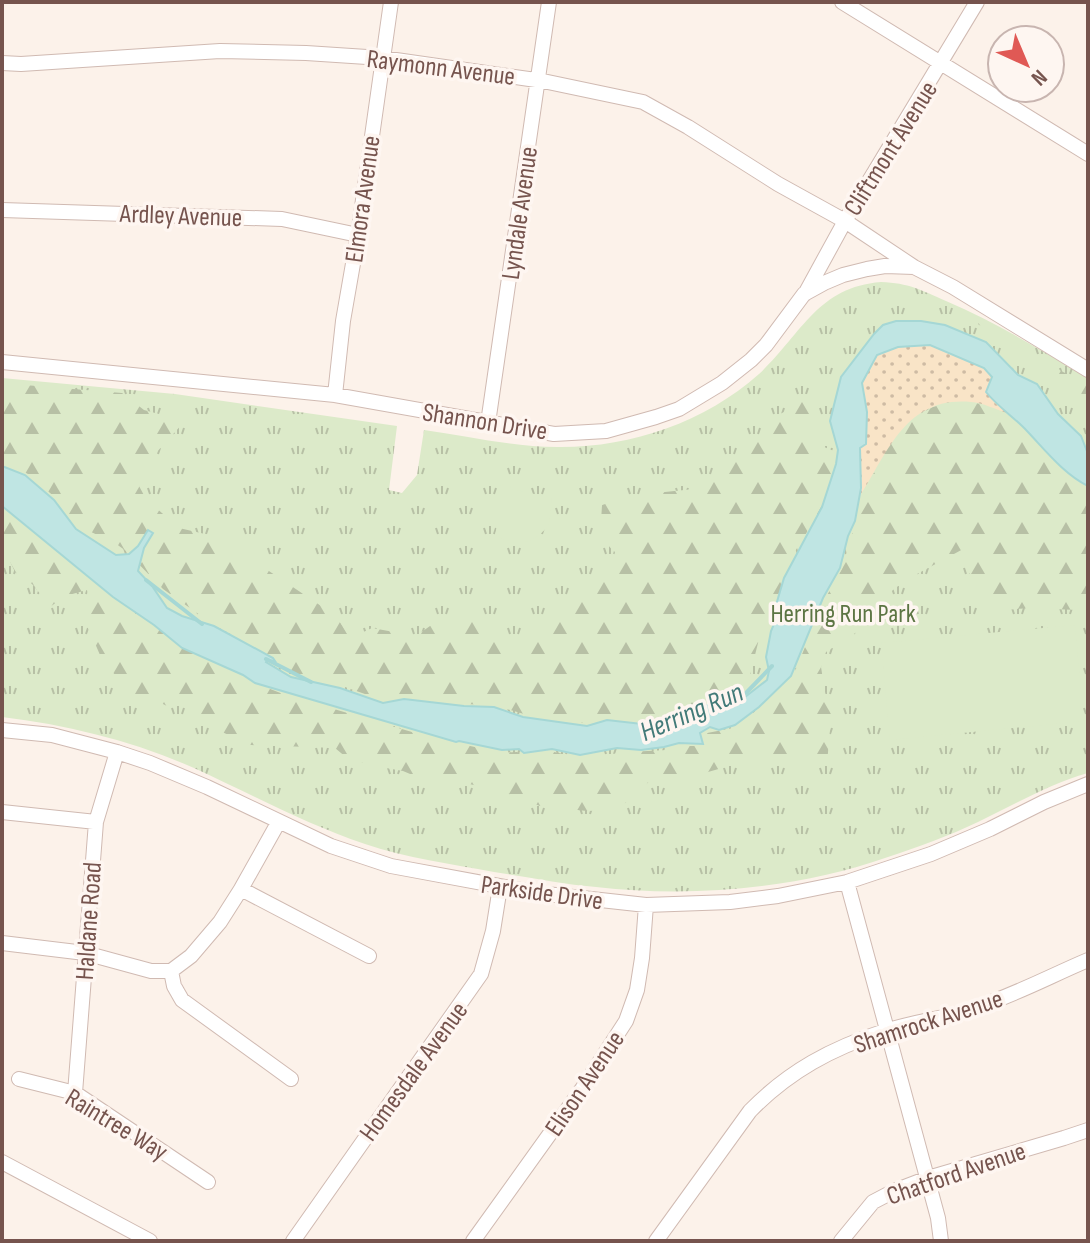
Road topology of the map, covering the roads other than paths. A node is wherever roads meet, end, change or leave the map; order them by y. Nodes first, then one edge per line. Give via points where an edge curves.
1 (391, 2) edge
2 (549, 2) edge
3 (842, 2) edge
4 (977, 2) edge
5 (382, 58) junction
6 (2, 63) edge
7 (941, 65) junction
8 (538, 80) junction
9 (1088, 154) edge
10 (2, 210) edge
11 (845, 221) junction
12 (358, 235) junction
13 (914, 267) junction
14 (804, 294) junction
15 (2, 362) edge
16 (1088, 370) edge
17 (335, 395) junction
18 (488, 423) junction
19 (2, 730) edge
20 (117, 752) junction
21 (1088, 784) edge
22 (2, 812) edge
23 (96, 822) junction
24 (278, 823) junction
25 (847, 882) junction
26 (500, 887) junction
27 (241, 889) junction
28 (646, 905) junction
29 (2, 943) edge
30 (85, 953) junction
31 (369, 956) dead end
32 (1088, 960) edge
33 (171, 971) junction
34 (887, 1030) junction
35 (19, 1079) dead end
36 (291, 1079) dead end
37 (75, 1093) junction
38 (1088, 1130) edge
39 (2, 1162) edge
40 (928, 1178) junction
41 (208, 1182) dead end
42 (150, 1241) edge
43 (293, 1241) edge
44 (473, 1241) edge
45 (656, 1241) edge
46 (841, 1241) edge
47 (941, 1241) edge

1 - 5 street, Elmora Avenue
2 - 8 street, Lyndale Avenue
3 - 7 street
4 - 7 street, Cliftmont Avenue
5 - 6 street, Raymonn Avenue via 220,51
5 - 8 street, Raymonn Avenue
5 - 12 street, Elmora Avenue
7 - 9 street
7 - 11 street, Cliftmont Avenue
8 - 11 street, Raymonn Avenue via 643,102
8 - 18 street, Lyndale Avenue
10 - 12 street, Ardley Avenue via 282,219
11 - 13 street, Shannon Drive
11 - 14 street, Cliftmont Avenue
12 - 17 street, Elmora Avenue
13 - 14 street, Shannon Drive via 859,270
13 - 16 street, Shannon Drive
14 - 18 street, Shannon Drive via 751,360 679,409 606,431 570,434
15 - 17 street, Shannon Drive
17 - 18 street, Shannon Drive
19 - 20 street, Parkside Drive via 52,735
20 - 23 street, Haldane Road
20 - 24 street, Parkside Drive via 207,787
21 - 25 street, Parkside Drive via 931,854
22 - 23 street
23 - 30 street, Haldane Road
24 - 26 street, Parkside Drive via 379,863
24 - 27 street
25 - 28 street, Parkside Drive via 730,902
25 - 34 street
26 - 28 street, Parkside Drive
26 - 43 street, Homesdale Avenue via 477,981
27 - 31 street
27 - 33 street via 210,935
28 - 44 street, Elison Avenue via 637,990 626,1021
29 - 30 street
30 - 33 street via 151,971
30 - 37 street, Haldane Road
32 - 34 street, Shamrock Avenue via 994,1002
33 - 36 street via 182,1000
34 - 40 street
34 - 45 street, Shamrock Avenue via 808,1064 765,1096
35 - 37 street, Raintree Way
37 - 41 street, Raintree Way
38 - 40 street, Chatford Avenue
39 - 42 street
40 - 46 street, Chatford Avenue via 873,1202
40 - 47 street

